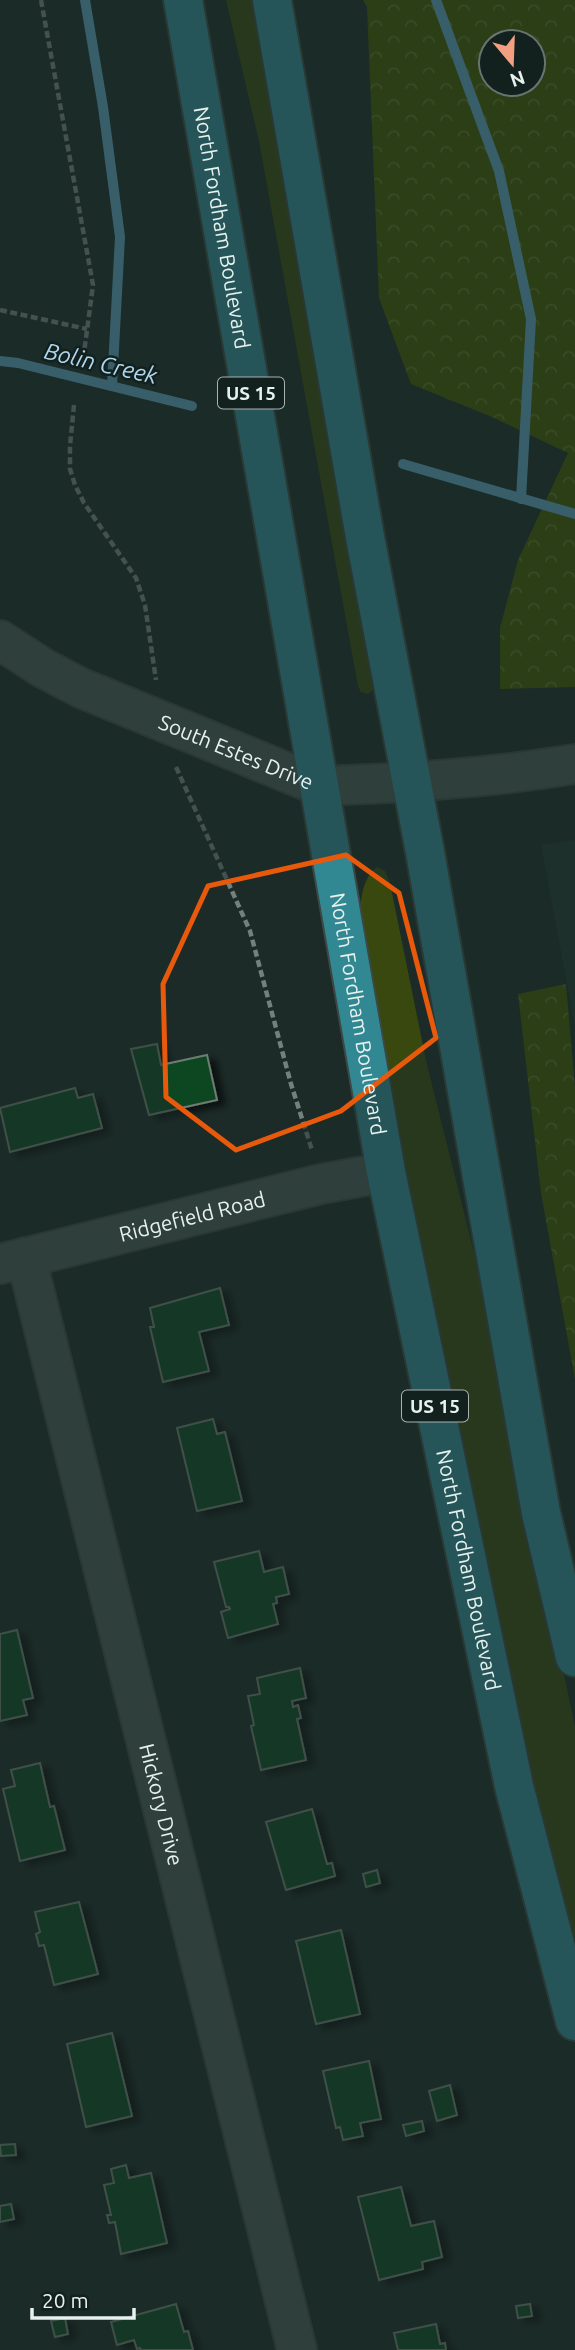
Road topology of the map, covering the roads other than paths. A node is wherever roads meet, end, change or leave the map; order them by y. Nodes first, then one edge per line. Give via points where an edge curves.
1 (183, 0) edge
2 (272, 0) edge
3 (0, 640) edge
4 (575, 764) edge
5 (411, 783) junction
6 (320, 786) junction
7 (386, 1172) junction
8 (13, 1261) edge
9 (575, 1657) edge
10 (575, 2021) edge
11 (297, 2350) edge

1 - 6 highway, North Fordham Boulevard / US 15
2 - 5 highway
3 - 6 street, South Estes Drive via 81,688
4 - 5 street, South Estes Drive
5 - 6 street, South Estes Drive
5 - 9 highway via 541,1513
6 - 7 highway, North Fordham Boulevard / US 15
7 - 8 street, Ridgefield Road
7 - 10 highway, North Fordham Boulevard / US 15 via 514,1786
8 - 11 street, Hickory Drive

